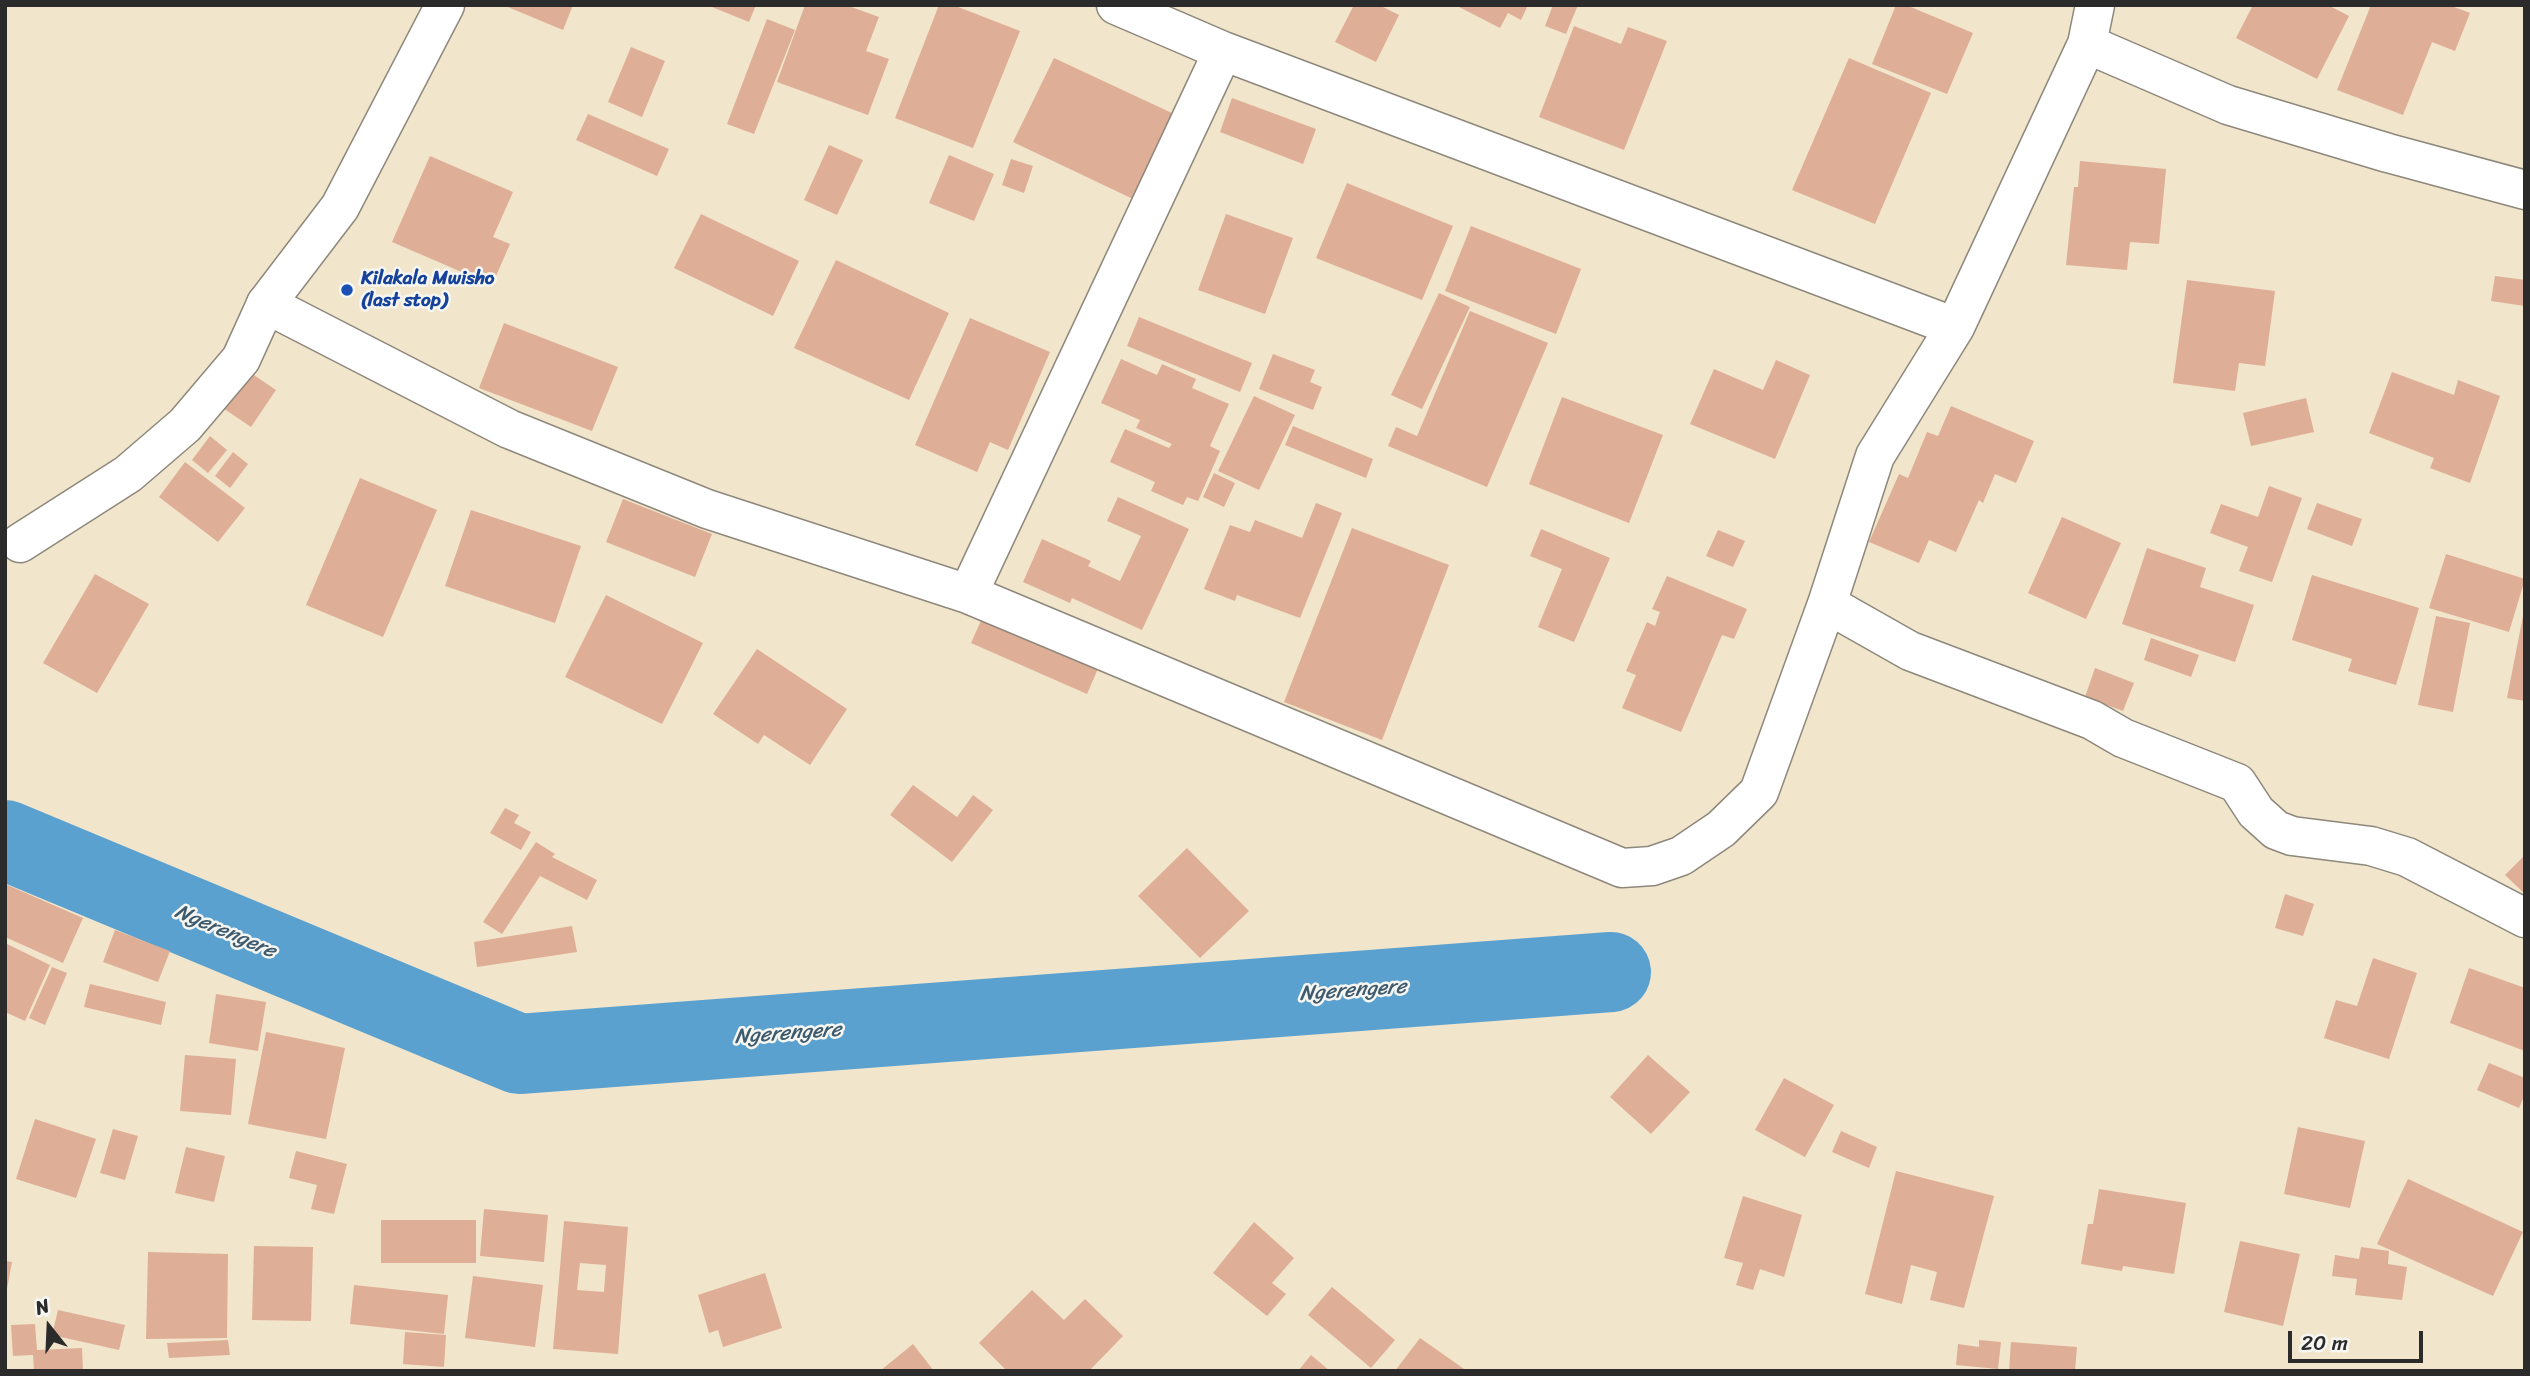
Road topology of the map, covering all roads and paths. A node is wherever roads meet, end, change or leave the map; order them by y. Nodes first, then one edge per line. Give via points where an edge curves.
1 (445, 5) edge
2 (1116, 5) edge
3 (2095, 5) edge
4 (2087, 44) junction
5 (1223, 51) junction
6 (2525, 190) edge
7 (266, 304) junction
8 (1955, 327) junction
9 (20, 543) dead end
10 (968, 594) junction
11 (1827, 604) junction
12 (2525, 918) edge

1 - 7 street via 340,207
2 - 5 street
3 - 4 street
4 - 6 street via 2228,105
4 - 8 street
5 - 8 street
5 - 10 street
7 - 9 street via 241,359 185,425 128,474
7 - 10 street via 509,429 706,509
8 - 11 street via 1875,456
10 - 11 street via 1622,868 1652,866 1681,856 1720,829 1759,792
11 - 12 street via 1910,651 2092,720 2123,738 2237,783 2256,812 2276,830 2371,846 2407,857

